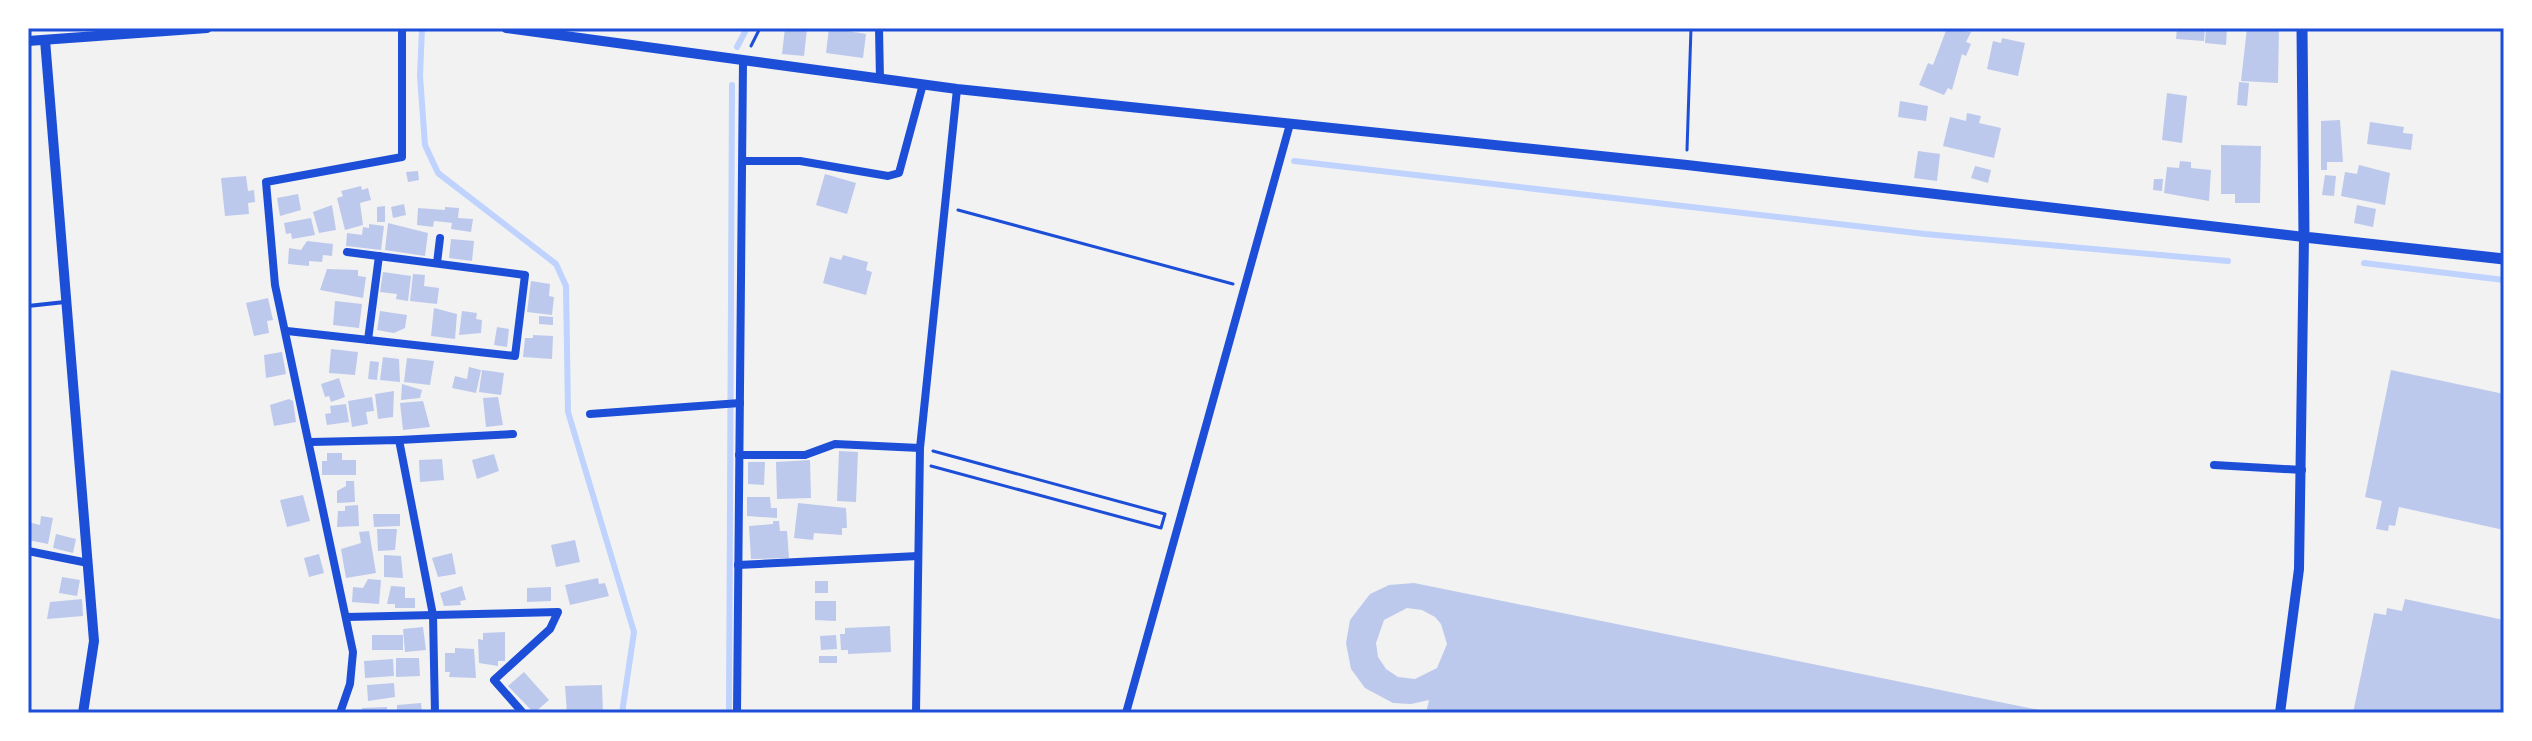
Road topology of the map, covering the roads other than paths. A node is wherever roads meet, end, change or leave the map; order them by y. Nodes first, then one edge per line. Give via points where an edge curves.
1 (207, 28) edge
2 (402, 28) edge
3 (506, 28) edge
4 (879, 28) edge
5 (2302, 28) edge
6 (45, 40) junction
7 (28, 41) edge
8 (743, 62) junction
9 (880, 79) junction
10 (923, 84) junction
11 (957, 89) junction
12 (1290, 124) junction
13 (743, 161) junction
14 (2304, 237) junction
15 (440, 238) dead end
16 (347, 252) dead end
17 (379, 256) junction
18 (2504, 259) edge
19 (437, 263) junction
20 (65, 302) junction
21 (28, 306) edge
22 (287, 331) junction
23 (368, 340) junction
24 (740, 403) junction
25 (590, 414) dead end
26 (513, 434) dead end
27 (399, 440) junction
28 (311, 442) junction
29 (920, 448) junction
30 (739, 455) junction
31 (2214, 465) dead end
32 (2302, 470) junction
33 (28, 551) edge
34 (918, 556) junction
35 (88, 563) junction
36 (738, 565) junction
37 (433, 615) junction
38 (347, 617) junction
39 (83, 713) edge
40 (340, 713) edge
41 (435, 713) edge
42 (523, 713) edge
43 (737, 713) edge
44 (916, 713) edge
45 (1126, 713) edge
46 (2280, 713) edge

1 - 6 street
2 - 22 street via 402,157 266,182 275,285
3 - 8 street
4 - 9 street
5 - 14 main road
6 - 7 street
6 - 20 street
8 - 9 street
8 - 13 street
9 - 10 street
10 - 11 street
10 - 13 street via 903,167 893,175 800,161
11 - 12 street
11 - 29 street
12 - 14 street
12 - 45 street
13 - 24 street
14 - 18 main road
14 - 32 street
15 - 19 street
16 - 17 street
17 - 19 street
17 - 23 street
19 - 23 street via 525,275 515,356
20 - 21 lane
20 - 35 street
22 - 23 street
22 - 28 street
24 - 25 street
24 - 30 street
26 - 27 street
27 - 28 street
27 - 37 street
28 - 38 street via 324,530
29 - 30 street via 835,444 805,455
29 - 34 street
30 - 36 street
31 - 32 street
32 - 46 street via 2299,569
33 - 35 street
34 - 36 street
34 - 44 street
35 - 39 street via 94,641
36 - 43 street
37 - 38 street
37 - 41 street
37 - 42 street via 558,612 550,629 494,680
38 - 40 street via 353,652

